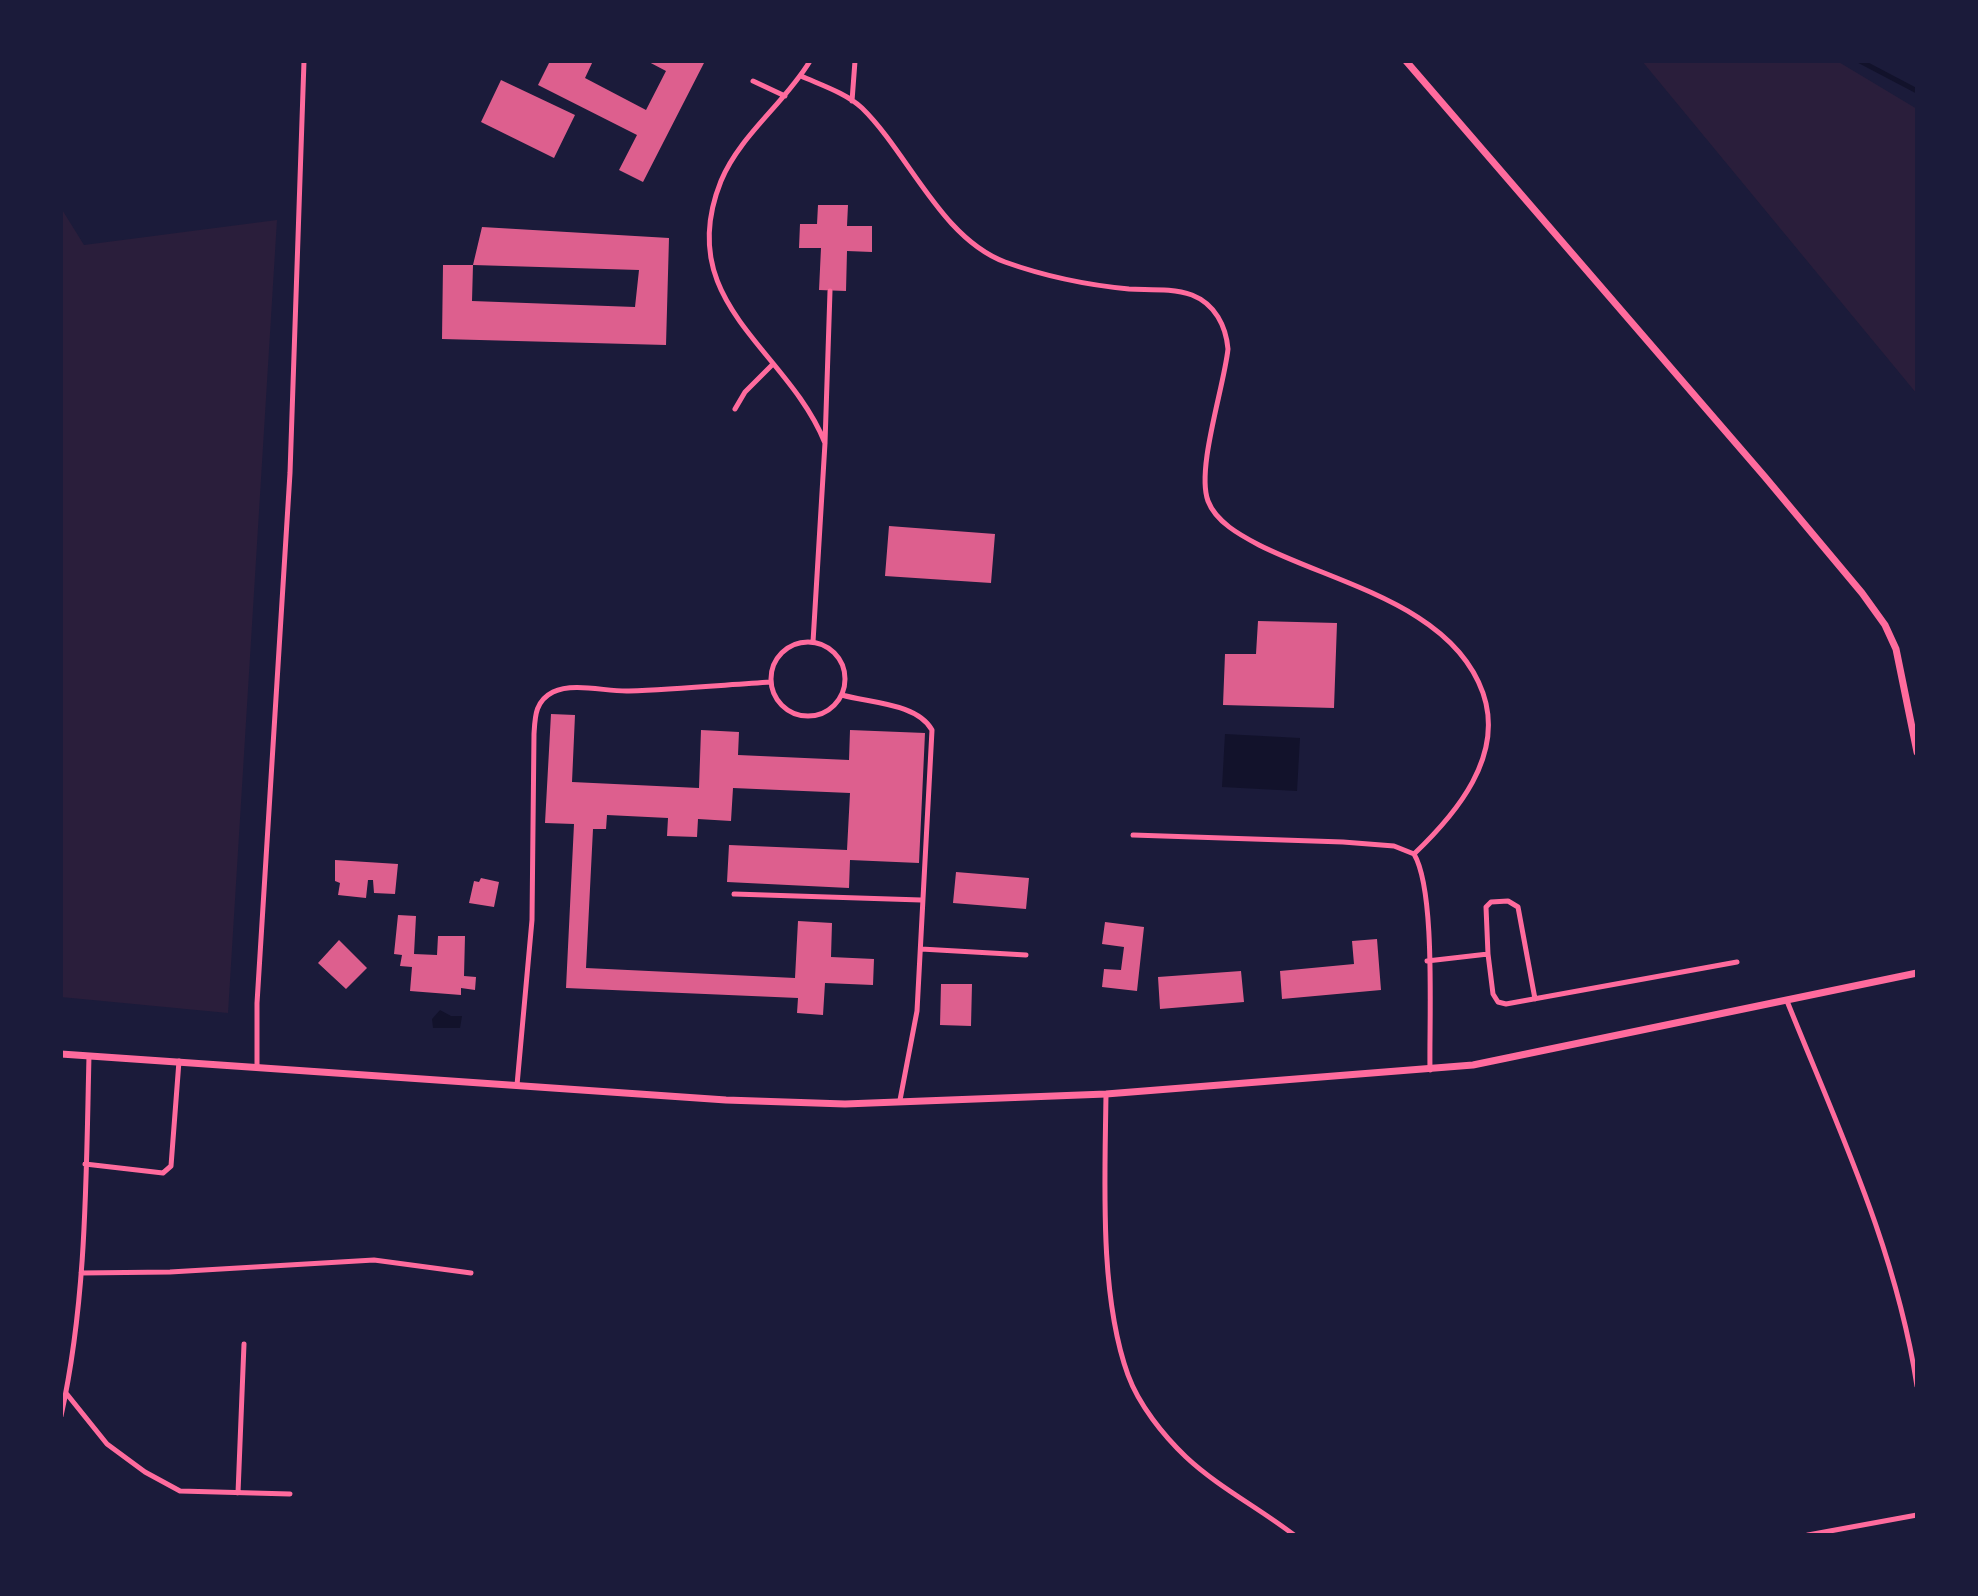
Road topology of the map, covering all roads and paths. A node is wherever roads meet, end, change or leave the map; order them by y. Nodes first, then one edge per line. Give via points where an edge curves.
1 (303, 61) edge
2 (810, 61) edge
3 (855, 61) edge
4 (1406, 61) edge
5 (801, 76) junction
6 (753, 81) dead end
7 (785, 96) junction
8 (852, 101) junction
9 (830, 291) dead end
10 (773, 364) junction
11 (735, 409) dead end
12 (825, 443) junction
13 (813, 642) junction
14 (771, 682) junction
15 (842, 695) junction
16 (1917, 752) edge
17 (1133, 835) dead end
18 (1413, 854) junction
19 (734, 894) dead end
20 (921, 900) junction
21 (921, 948) junction
22 (1488, 954) junction
23 (1026, 955) dead end
24 (1427, 961) junction
25 (1737, 962) dead end
26 (1917, 973) edge
27 (1535, 999) junction
28 (1787, 1001) junction
29 (61, 1054) edge
30 (89, 1056) junction
31 (179, 1061) junction
32 (257, 1066) junction
33 (1430, 1070) junction
34 (517, 1085) junction
35 (1105, 1094) junction
36 (900, 1100) junction
37 (85, 1164) junction
38 (81, 1273) junction
39 (471, 1273) dead end
40 (244, 1344) dead end
41 (1917, 1386) edge
42 (66, 1393) junction
43 (61, 1416) edge
44 (238, 1493) junction
45 (290, 1494) dead end
46 (1917, 1515) edge
47 (1294, 1535) edge
48 (1808, 1535) edge

1 - 32 lane via 289,473
2 - 5 lane
3 - 8 lane
4 - 16 street via 1862,593 1896,649
5 - 7 lane
5 - 8 lane
6 - 7 lane
7 - 10 lane via 760,123 722,180 712,219 711,257 717,282 728,307
8 - 18 lane via 877,125 955,226 984,252 1035,272 1093,284 1193,295 1218,317 1227,334 1228,349 1205,466 1208,500 1219,518 1279,555 1393,603 1450,640 1476,674 1487,704 1489,728 1472,784 1456,809
9 - 12 lane
10 - 11 lane
10 - 12 lane via 807,403
12 - 13 lane
13 - 14 lane via 788,648 772,669
13 - 15 lane via 834,651 841,661 845,672
14 - 15 lane via 780,704 801,716 825,712
14 - 34 lane via 626,691 570,689 554,692 541,702 534,734 532,920
15 - 20 lane via 893,706 928,723 932,730
17 - 18 lane via 1343,842 1394,846
18 - 24 lane via 1424,878
19 - 20 lane
20 - 21 lane
21 - 23 lane
21 - 36 lane via 917,1011
22 - 24 lane
22 - 27 lane via 1497,1002
22 - 27 lane via 1486,907 1491,902 1508,901 1518,908
24 - 33 lane
25 - 27 lane
26 - 28 street
28 - 33 street
28 - 41 lane via 1873,1211 1897,1285
29 - 30 street
30 - 31 street
30 - 37 lane
31 - 32 street
31 - 37 lane via 167,1171
32 - 34 street
33 - 35 street
34 - 36 street via 726,1100 845,1104
35 - 36 street
35 - 47 lane via 1110,1277 1117,1340 1129,1378 1161,1430 1186,1457
37 - 38 lane
38 - 39 lane via 374,1261
38 - 42 lane
40 - 44 lane
42 - 43 lane
42 - 44 lane via 107,1444 145,1472 180,1491
44 - 45 lane
46 - 48 lane

